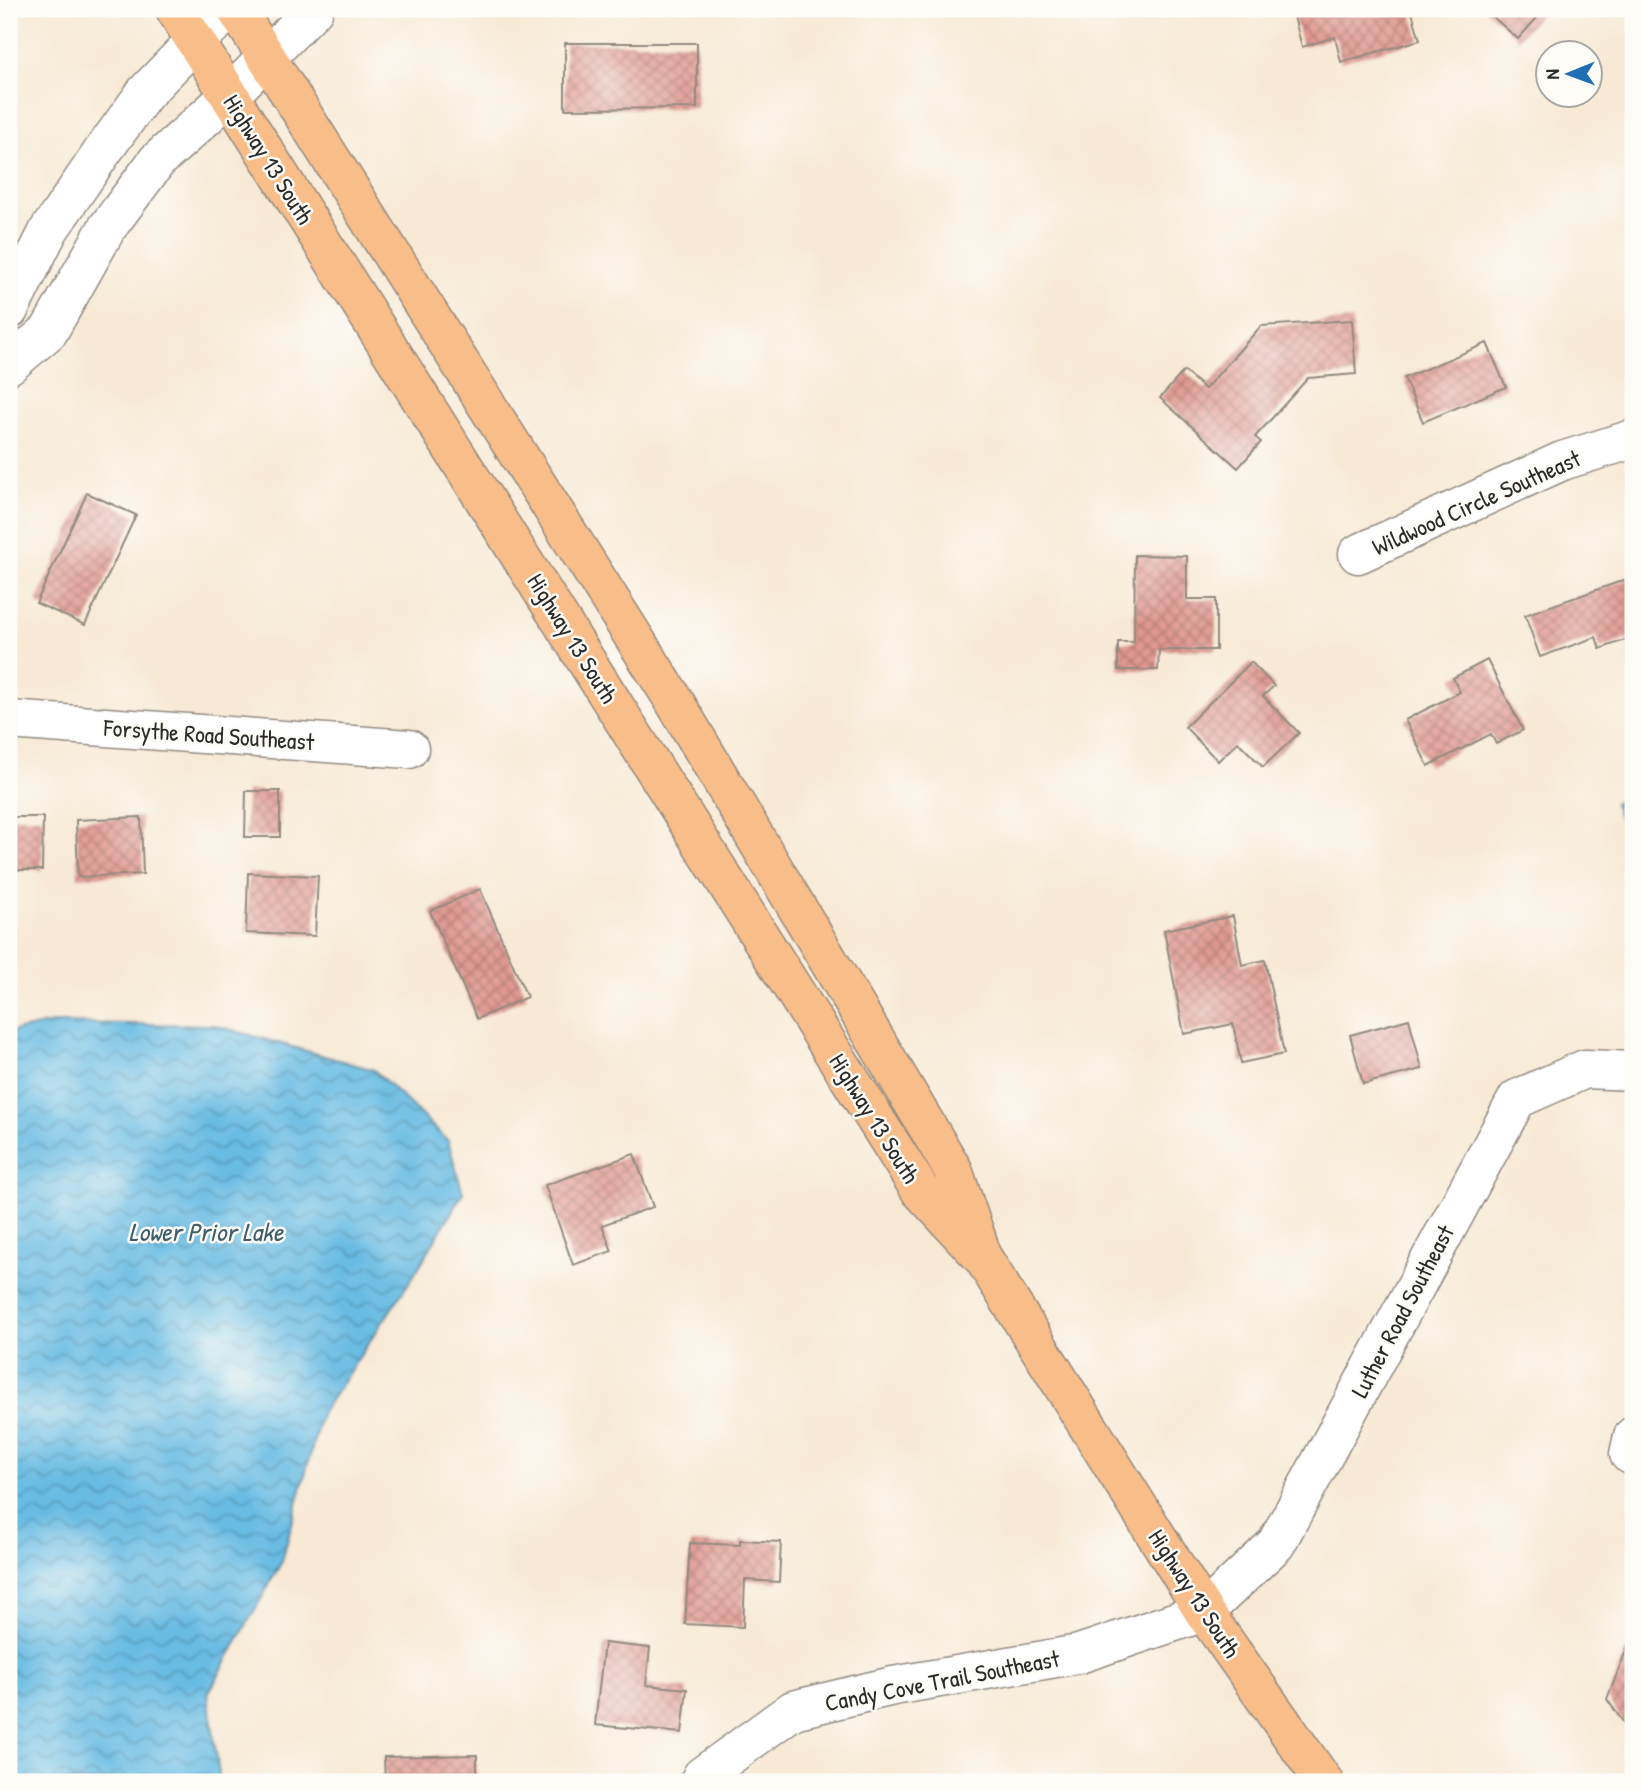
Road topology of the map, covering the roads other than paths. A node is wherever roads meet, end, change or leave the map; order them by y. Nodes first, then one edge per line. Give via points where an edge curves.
1 (175, 9) edge
2 (233, 9) edge
3 (314, 9) edge
4 (195, 41) junction
5 (266, 58) junction
6 (229, 96) junction
7 (9, 310) edge
8 (9, 365) edge
9 (1633, 439) edge
10 (1358, 554) dead end
11 (9, 720) edge
12 (409, 749) dead end
13 (1633, 1071) edge
14 (983, 1258) junction
15 (1633, 1436) edge
16 (1633, 1456) edge
17 (1204, 1612) junction
18 (699, 1782) edge
19 (1324, 1782) edge

1 - 4 main road, Highway 13 South
2 - 4 street
2 - 5 main road, Highway 13 South
3 - 5 street
4 - 6 main road, Highway 13 South
4 - 7 street via 145,93 103,151 49,230
5 - 6 street
5 - 14 main road, Highway 13 South via 673,699 786,887 953,1170
6 - 8 street via 157,160 107,228 49,331
6 - 14 main road, Highway 13 South via 920,1191
9 - 10 street, Wildwood Circle Southeast via 1562,461
11 - 12 street, Forsythe Road Southeast
13 - 17 street, Luther Road Southeast via 1585,1069 1517,1099 1276,1544
14 - 17 main road, Highway 13 South
15 - 16 street via 1629,1454
17 - 18 street, Candy Cove Trail Southeast via 1079,1654 893,1686 793,1710
17 - 19 main road, Highway 13 South

